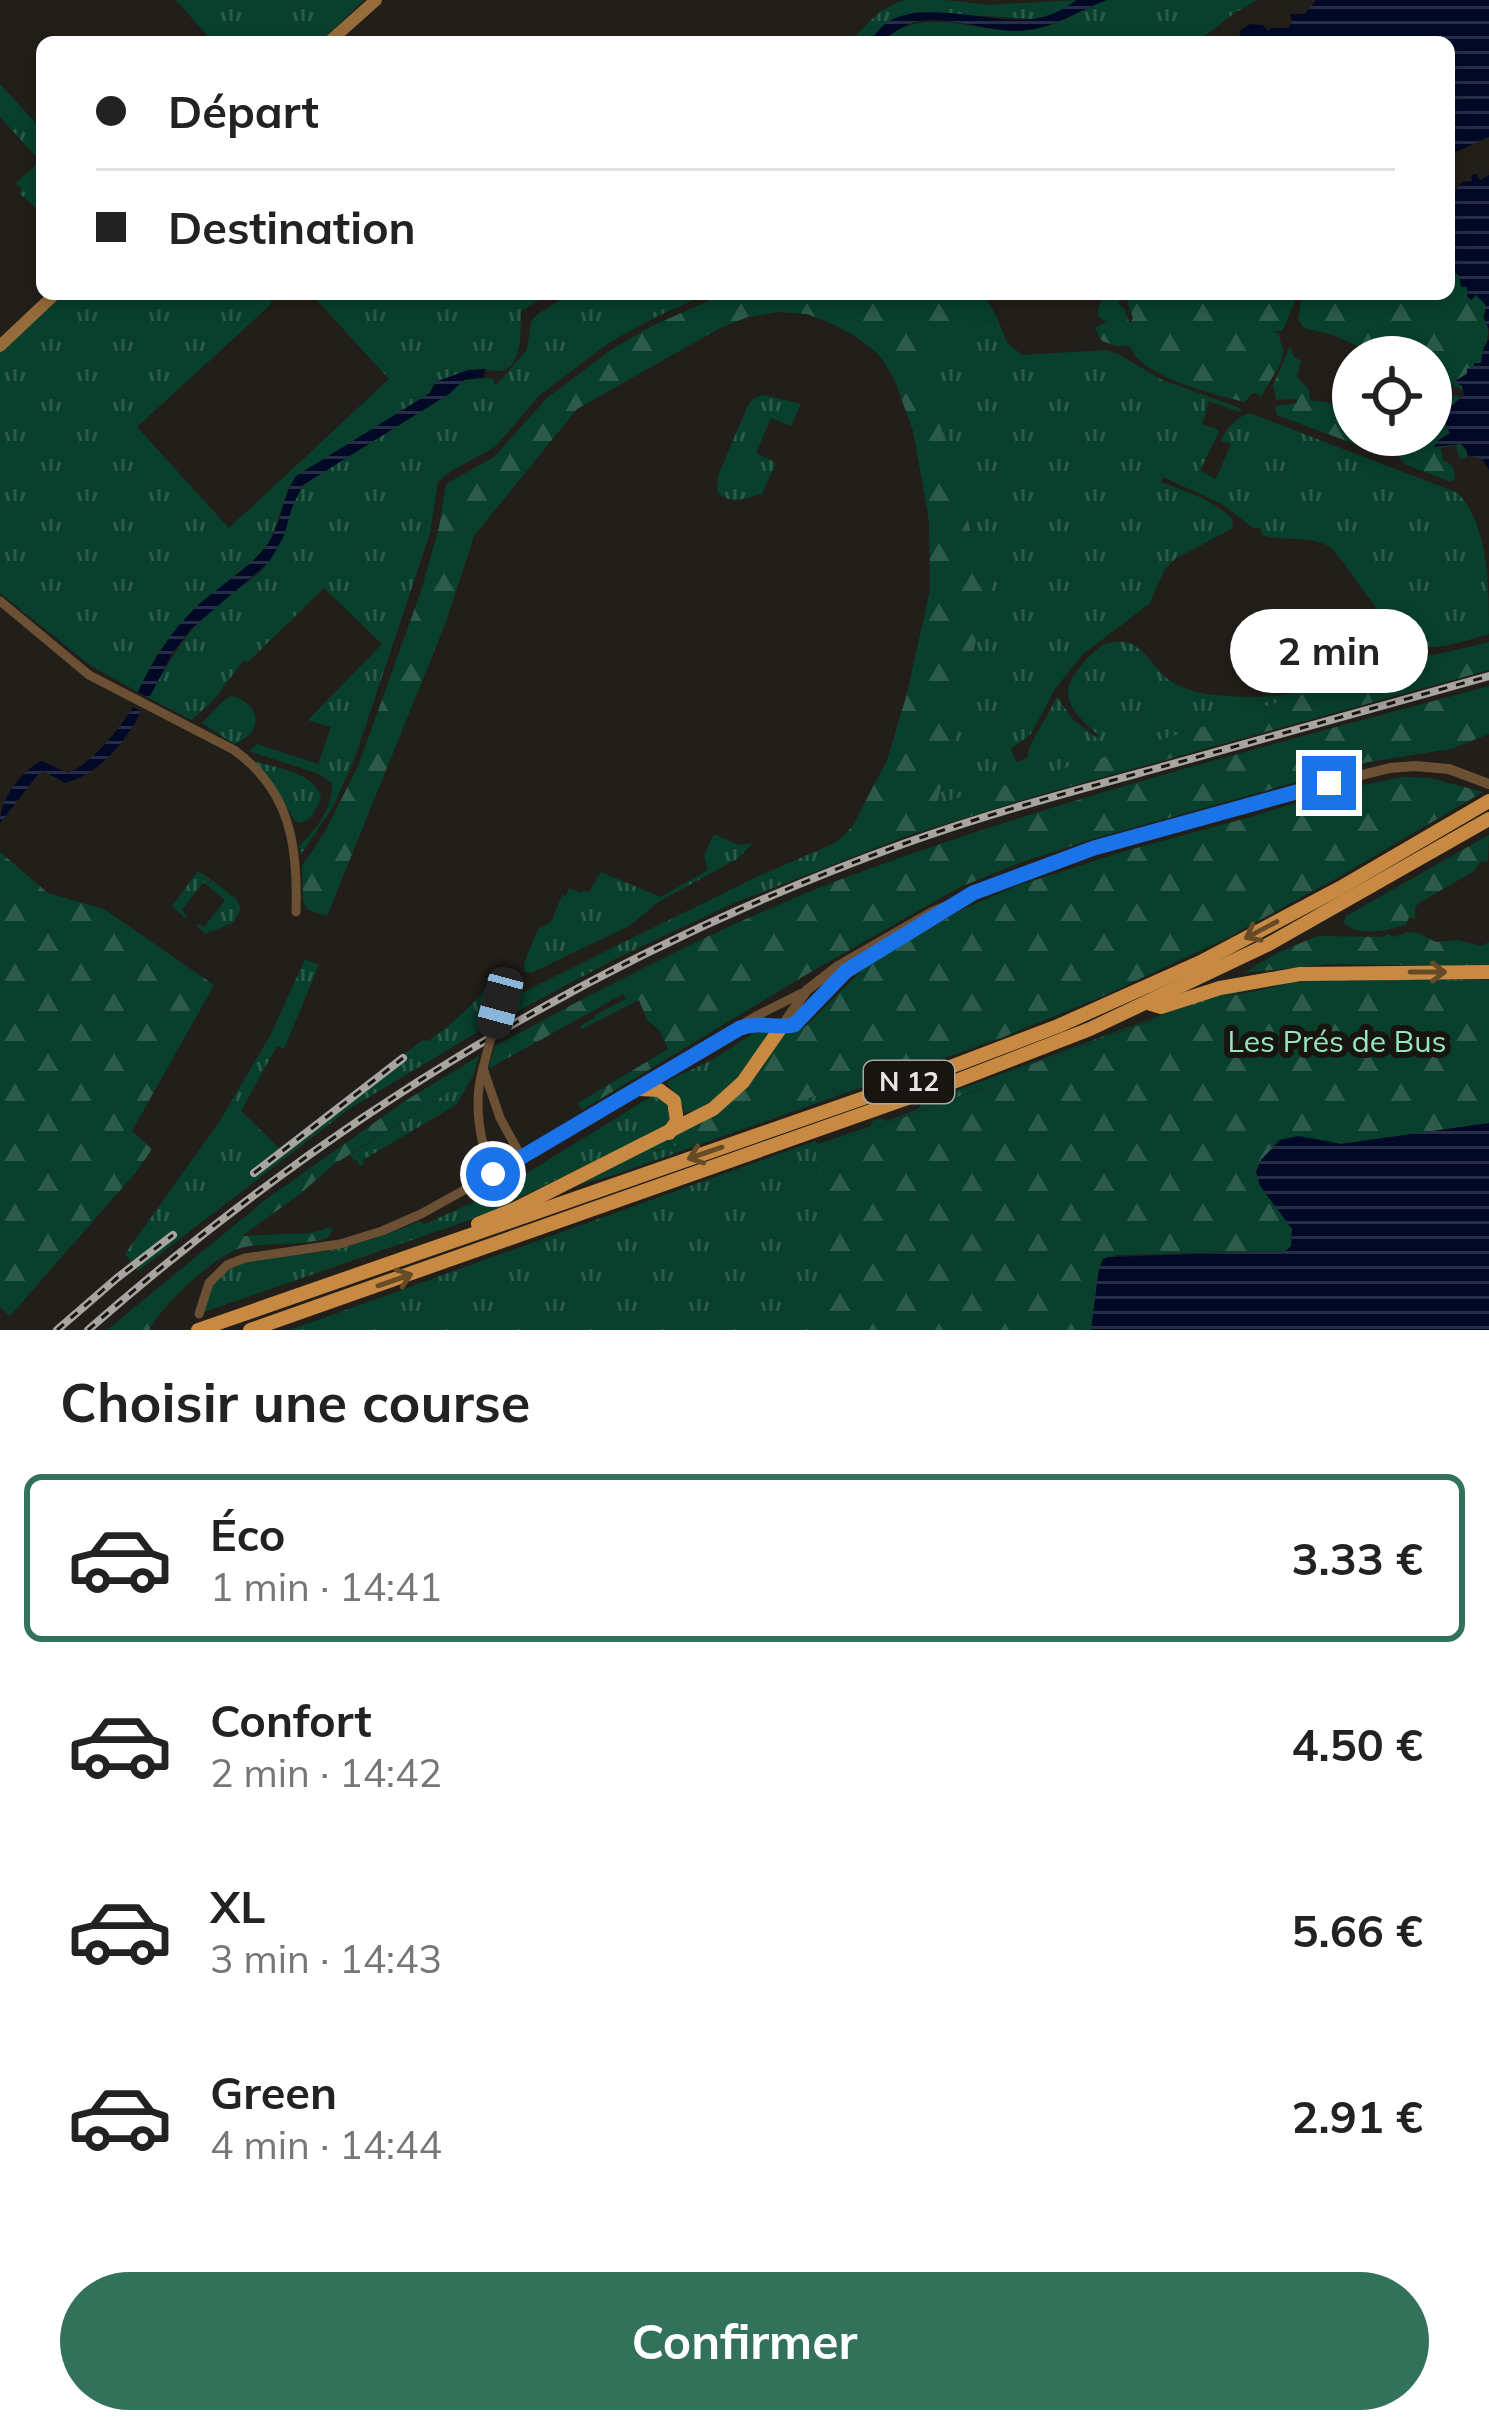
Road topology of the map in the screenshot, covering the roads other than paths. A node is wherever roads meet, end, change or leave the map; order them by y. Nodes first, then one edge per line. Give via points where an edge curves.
1 (376, 0) edge
2 (336, 36) edge
3 (49, 300) edge
4 (0, 346) edge
5 (0, 602) edge
6 (1489, 784) edge
7 (1489, 801) edge
8 (1482, 817) edge
9 (973, 893) junction
10 (296, 912) dead end
11 (1489, 972) edge
12 (807, 990) junction
13 (506, 991) dead end
14 (1148, 1004) junction
15 (782, 1027) junction
16 (740, 1028) junction
17 (483, 1068) junction
18 (639, 1088) junction
19 (504, 1126) junction
20 (669, 1132) junction
21 (481, 1138) junction
22 (523, 1158) junction
23 (493, 1174) junction
24 (318, 1289) junction
25 (198, 1322) edge
26 (250, 1330) edge

1 - 2 main road
3 - 4 main road
5 - 10 street via 83,670 249,761 291,831
6 - 9 street via 1432,766 1372,771 1094,848
7 - 8 highway, N 12
8 - 14 highway, N 12 via 1269,944
8 -> 24 highway, N 12 via 1058,1026
9 - 12 street
9 - 15 street via 854,965 797,1023
14 -> 11 highway via 1300,974
12 - 15 street
12 - 16 street
13 - 17 street, bridge
26 -> 14 highway, N 12 via 956,1081
15 - 16 street
15 - 20 highway via 733,1093
16 - 18 street
17 - 19 street
17 - 21 street
18 - 20 highway via 674,1101
18 - 22 street
19 - 21 street
19 - 22 street
20 - 24 highway via 515,1208
21 - 23 street
22 - 23 street
23 - 25 street via 382,1231 227,1265 208,1283
24 - 25 highway, N 12

